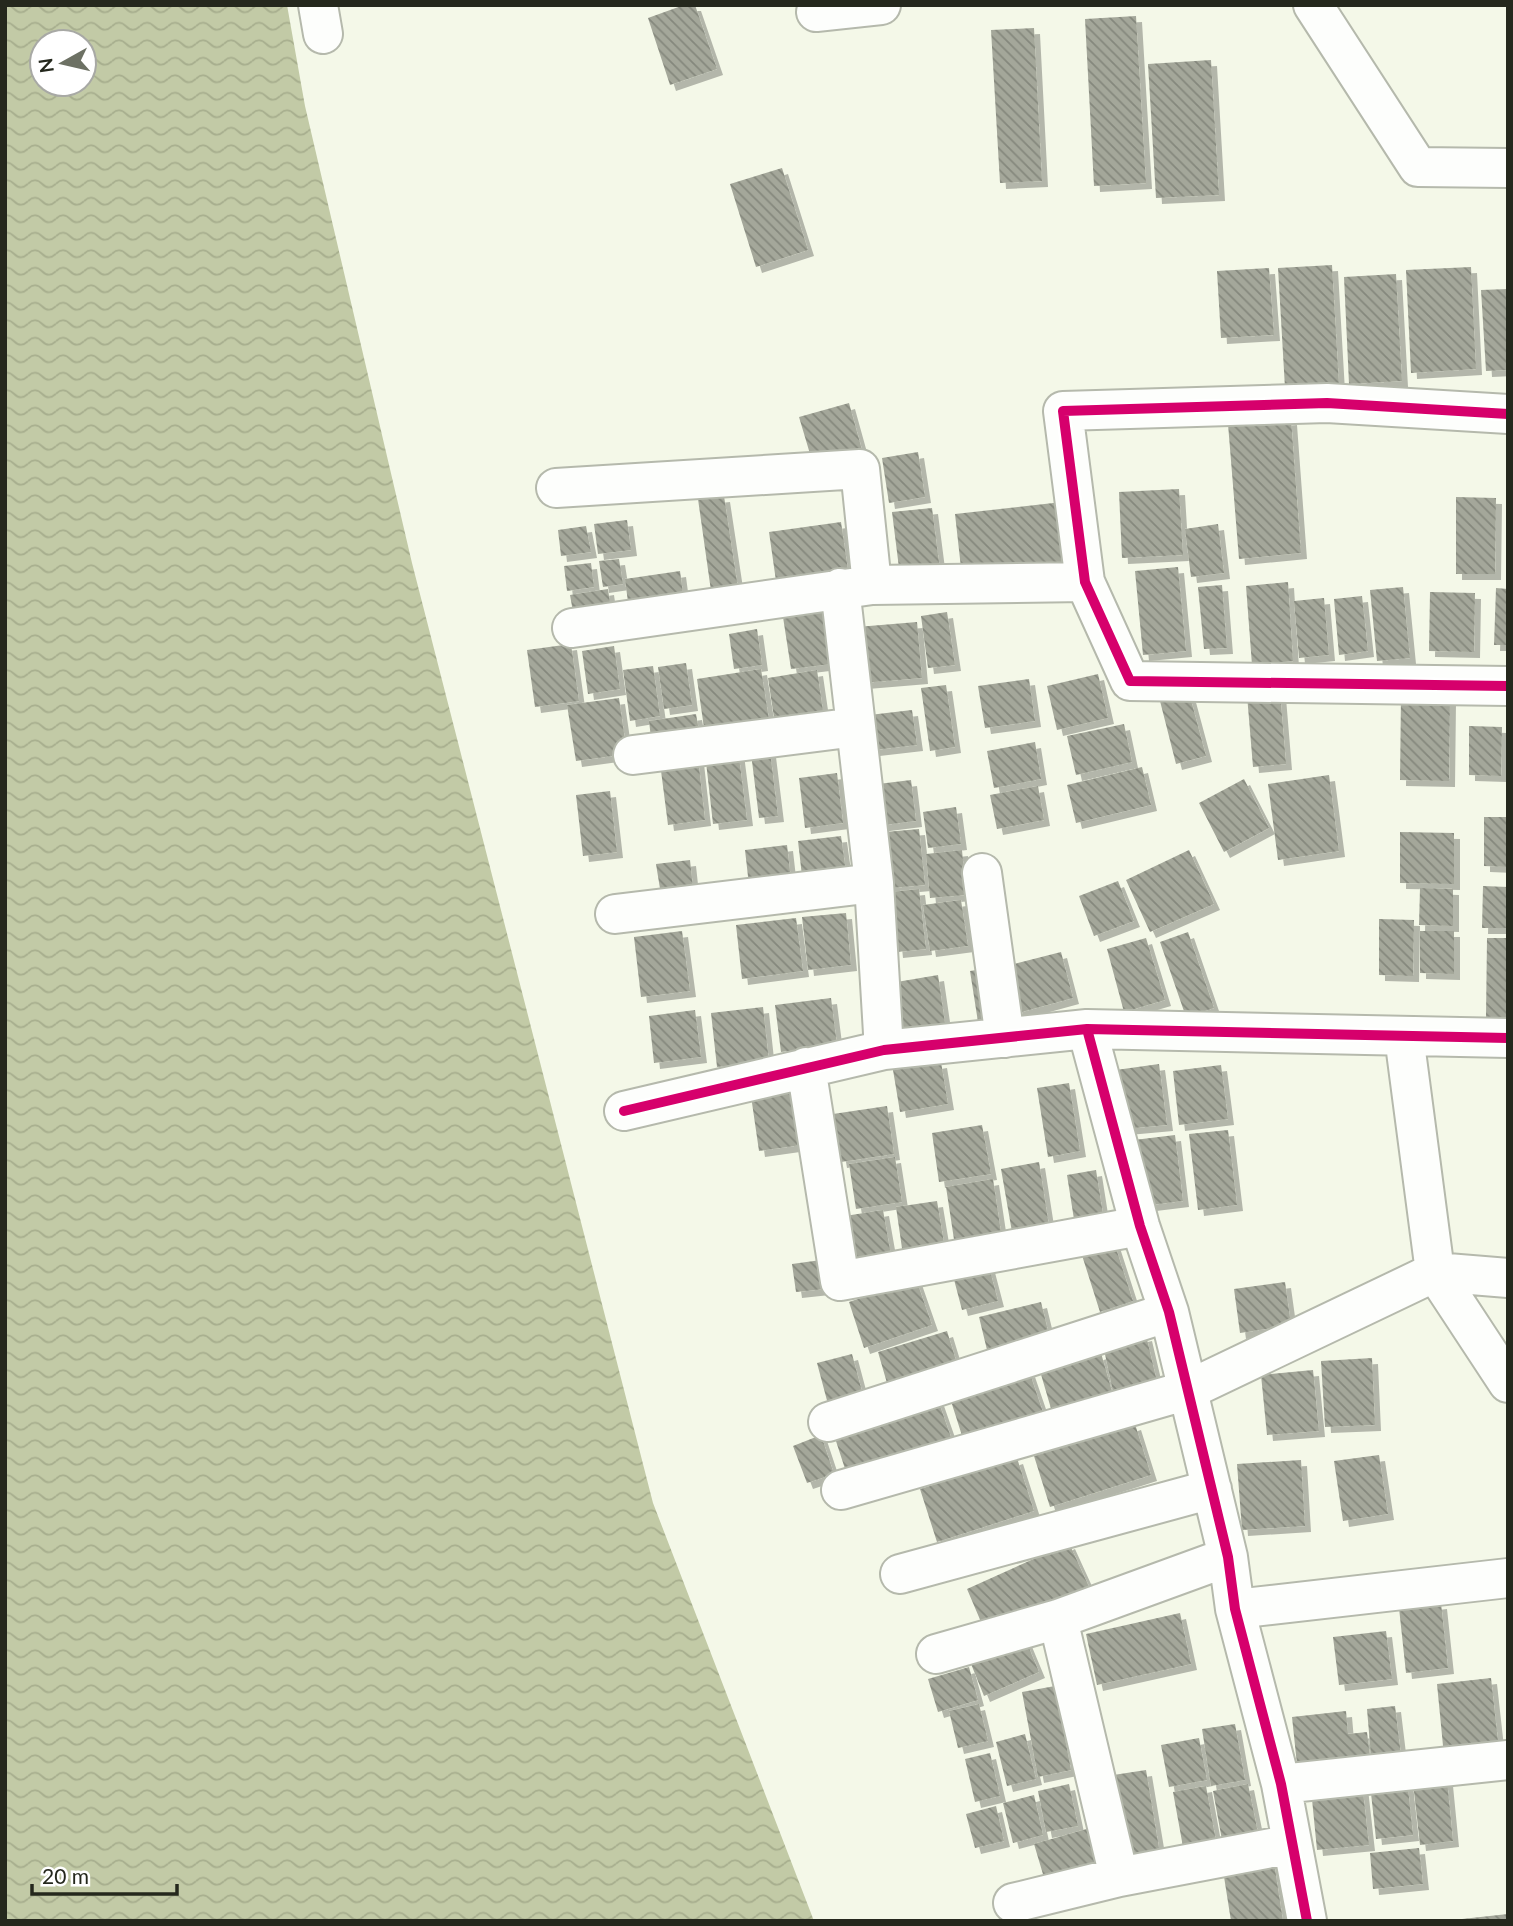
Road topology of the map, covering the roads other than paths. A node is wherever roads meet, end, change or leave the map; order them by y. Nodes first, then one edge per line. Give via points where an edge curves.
1 (881, 5) edge
2 (1314, 5) edge
3 (816, 12) dead end
4 (1508, 168) edge
5 (1508, 414) edge
6 (556, 488) dead end
7 (1085, 582) junction
8 (856, 587) junction
9 (572, 628) dead end
10 (1508, 686) edge
11 (856, 727) junction
12 (633, 755) dead end
13 (982, 873) dead end
14 (874, 883) junction
15 (615, 914) dead end
16 (1087, 1030) junction
17 (1404, 1036) junction
18 (1005, 1038) junction
19 (1508, 1038) edge
20 (884, 1050) junction
21 (806, 1068) junction
22 (624, 1111) dead end
23 (1140, 1226) junction
24 (1435, 1272) junction
25 (1508, 1278) edge
26 (1169, 1312) junction
27 (1508, 1384) edge
28 (1188, 1390) junction
29 (828, 1422) dead end
30 (841, 1489) dead end
31 (1213, 1489) junction
32 (1228, 1557) junction
33 (900, 1574) dead end
34 (1508, 1578) edge
35 (1235, 1609) junction
36 (1058, 1619) junction
37 (936, 1654) dead end
38 (1508, 1760) edge
39 (1281, 1784) junction
40 (1292, 1844) junction
41 (1119, 1877) junction
42 (1013, 1903) dead end
43 (1307, 1921) edge

1 - 3 street
2 - 4 street via 1418,167
5 - 7 street via 1327,403 1063,411
6 - 8 street via 860,469
7 - 8 street
7 - 10 street via 1130,681
8 - 9 street
8 - 11 street
11 - 12 street
11 - 14 street
13 - 18 street
14 - 15 street
14 - 20 street
16 - 17 street
16 - 18 street
16 - 23 street
17 - 19 street
17 - 24 street
18 - 20 street
20 - 21 street
21 - 22 street
21 - 23 street via 840,1280
23 - 26 street
24 - 25 street
24 - 27 street
24 - 28 street
26 - 28 street
26 - 29 street
28 - 30 street
28 - 31 street
31 - 32 street
31 - 33 street
32 - 35 street
32 - 36 street
34 - 35 street
35 - 39 street
36 - 37 street
36 - 41 street
38 - 39 street
39 - 40 street
40 - 41 street
40 - 43 street
41 - 42 street

